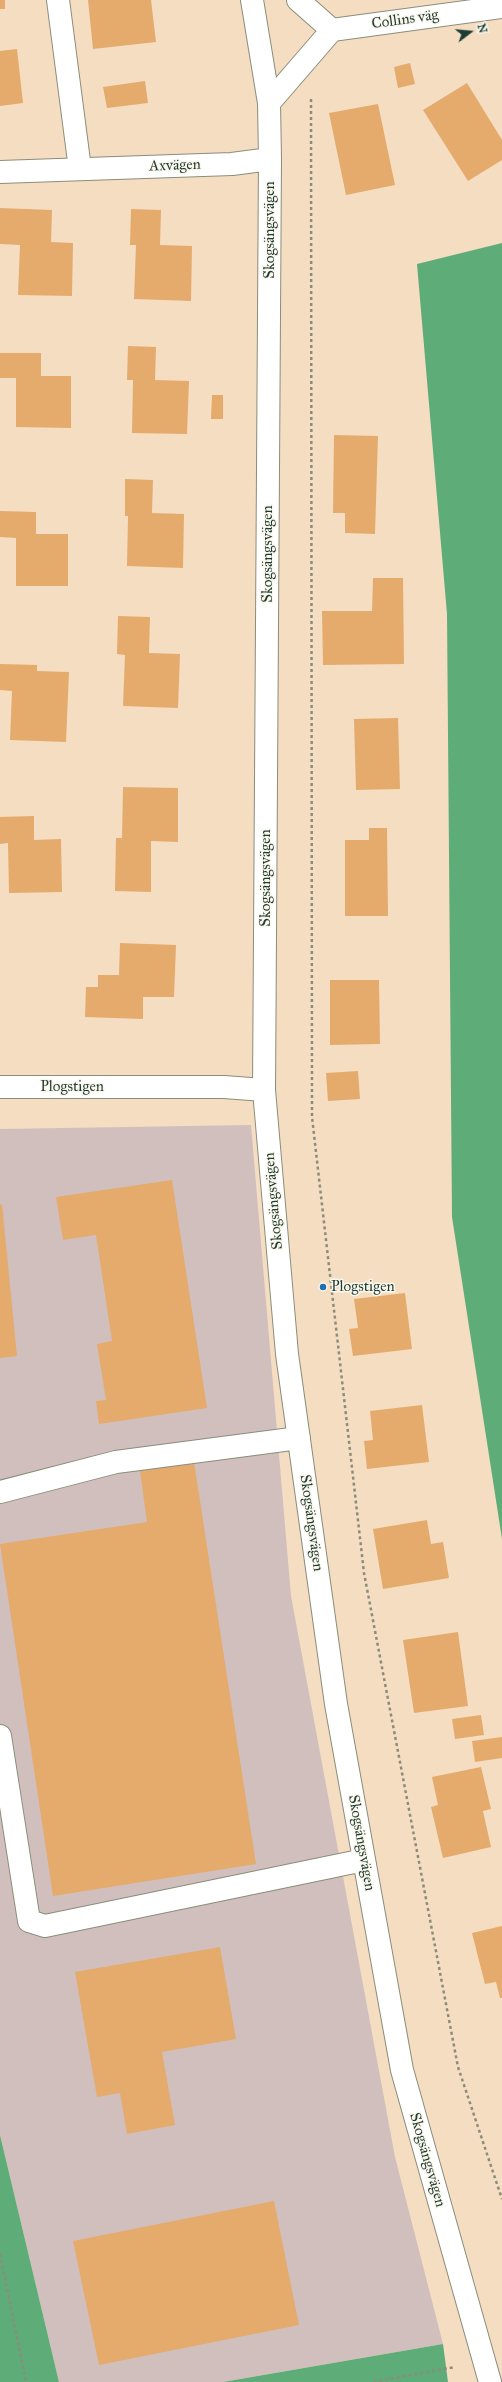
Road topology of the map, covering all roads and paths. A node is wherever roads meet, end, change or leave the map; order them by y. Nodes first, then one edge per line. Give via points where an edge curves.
1 (58, 0) edge
2 (252, 0) edge
3 (298, 0) edge
4 (502, 7) edge
5 (332, 30) junction
6 (311, 54) junction
7 (269, 103) junction
8 (270, 159) junction
9 (80, 169) junction
10 (0, 172) edge
11 (0, 1087) edge
12 (264, 1090) junction
13 (299, 1438) junction
14 (0, 1492) edge
15 (0, 1736) edge
16 (364, 1860) junction
17 (502, 2199) edge
18 (0, 2254) edge
19 (483, 2362) junction
20 (26, 2382) edge
21 (373, 2382) edge
22 (490, 2382) edge

1 - 9 street
2 - 7 street, Skogsängsvägen
3 - 5 street
4 - 5 street, Collins väg
5 - 6 street
6 - 7 street
6 - 17 path via 312,1117 364,1573 458,2067
7 - 8 street, Skogsängsvägen
8 - 9 street, Axvägen via 232,164
8 - 12 street, Skogsängsvägen
9 - 10 street, Axvägen
11 - 12 street, Plogstigen via 224,1087
12 - 13 street, Skogsängsvägen via 287,1354
13 - 14 street via 116,1462
13 - 16 street, Skogsängsvägen via 336,1704
15 - 16 street via 29,1921 45,1926
16 - 19 street, Skogsängsvägen via 402,2070
18 - 20 path
19 - 21 path
19 - 22 street, Skogsängsvägen

